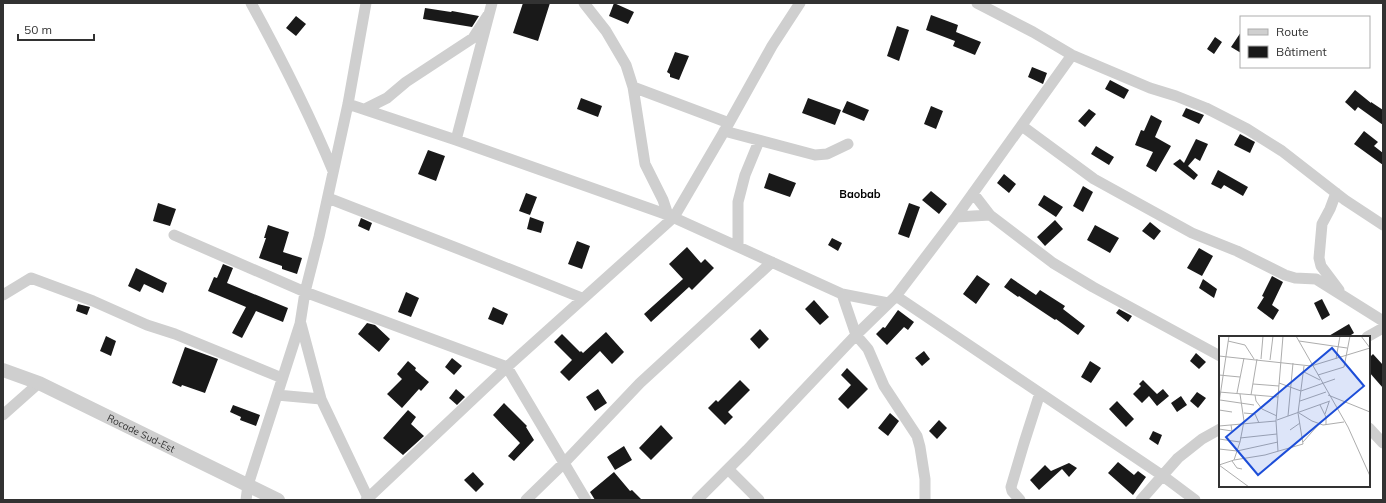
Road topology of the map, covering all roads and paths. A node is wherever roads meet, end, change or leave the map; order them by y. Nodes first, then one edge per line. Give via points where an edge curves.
1 (251, 3) edge
2 (366, 3) edge
3 (492, 3) edge
4 (584, 3) edge
5 (800, 3) edge
6 (977, 3) edge
7 (488, 15) junction
8 (1072, 55) junction
9 (633, 87) junction
10 (348, 104) junction
11 (365, 110) junction
12 (1022, 126) junction
13 (727, 127) junction
14 (456, 140) junction
15 (759, 141) junction
16 (848, 144) dead end
17 (333, 170) junction
18 (974, 193) junction
19 (1336, 193) junction
20 (328, 198) junction
21 (990, 215) junction
22 (671, 216) junction
23 (956, 217) junction
24 (1383, 225) edge
25 (174, 235) dead end
26 (738, 246) junction
27 (772, 262) junction
28 (305, 292) junction
29 (842, 294) junction
30 (3, 295) edge
31 (1342, 295) junction
32 (582, 298) junction
33 (892, 299) junction
34 (1383, 321) edge
35 (300, 324) junction
36 (1383, 328) edge
37 (856, 335) junction
38 (1369, 336) edge
39 (1219, 355) edge
40 (507, 367) junction
41 (3, 370) edge
42 (282, 378) junction
43 (39, 382) junction
44 (1040, 393) junction
45 (277, 395) junction
46 (321, 399) junction
47 (3, 414) edge
48 (1370, 429) edge
49 (1219, 430) edge
50 (1383, 443) edge
51 (564, 463) junction
52 (728, 469) junction
53 (1163, 476) junction
54 (248, 485) junction
55 (367, 499) edge
56 (246, 500) edge
57 (278, 500) edge
58 (526, 500) edge
59 (586, 500) edge
60 (697, 500) edge
61 (759, 500) edge
62 (925, 500) edge
63 (1020, 500) edge
64 (1140, 500) edge
65 (1195, 500) edge

1 - 17 street via 297,90
2 - 10 street
3 - 7 street
4 - 9 street via 606,31 626,65
5 - 13 street via 772,46
6 - 8 street
7 - 11 street via 473,38 406,82 387,98
7 - 14 street
8 - 12 street
8 - 19 street via 1213,111 1282,151
9 - 13 street
9 - 22 street via 645,164
10 - 11 street
10 - 17 street
11 - 14 street
12 - 18 street
12 - 31 street via 1094,179 1192,233 1237,251 1285,275 1316,279
13 - 15 street
13 - 22 street
14 - 22 street
15 - 16 street via 814,155 827,154
15 - 26 street via 745,175 738,202
17 - 20 street
18 - 21 street
18 - 23 street
19 - 24 street
19 - 31 street via 1322,224 1319,258 1321,266
20 - 28 street
20 - 32 street
21 - 23 street
21 - 39 street via 1054,264
22 - 26 street
22 - 32 street
23 - 33 street
25 - 28 street
26 - 27 street
27 - 29 street
27 - 51 street via 640,383
28 - 35 street
28 - 40 street
29 - 33 street
29 - 37 street
30 - 42 street via 31,278
31 - 34 street
32 - 40 street
33 - 37 street
33 - 44 street
35 - 42 street
35 - 46 street
36 - 38 street
37 - 52 street
37 - 62 street via 868,349 884,386 917,436 925,479
40 - 51 street
40 - 55 street
41 - 43 street, Rocade Sud-Est
42 - 45 street
43 - 47 street
43 - 54 street, Rocade Sud-Est
44 - 53 street
44 - 63 street via 1011,487 1012,492
45 - 46 street
45 - 54 street
46 - 55 street
48 - 50 street
49 - 53 street via 1178,458
51 - 58 street
51 - 59 street
52 - 60 street
52 - 61 street
53 - 64 street
53 - 65 street
54 - 56 street
54 - 57 street, Rocade Sud-Est

